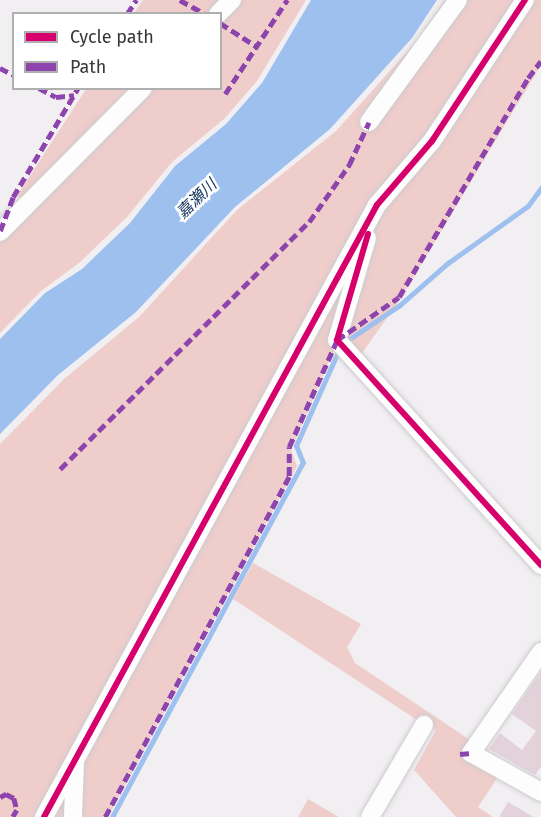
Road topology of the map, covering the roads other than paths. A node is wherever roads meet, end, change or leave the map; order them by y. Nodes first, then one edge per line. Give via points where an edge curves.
1 (232, 0) edge
2 (458, 0) edge
3 (525, 0) edge
4 (220, 12) edge
5 (141, 90) edge
6 (369, 122) dead end
7 (377, 205) junction
8 (0, 232) edge
9 (541, 565) edge
10 (541, 652) edge
11 (424, 725) dead end
12 (76, 758) junction
13 (540, 789) edge
14 (44, 817) edge
15 (73, 817) edge
16 (370, 817) edge

1 - 4 street
2 - 6 street
3 - 7 street via 432,141
5 - 8 street
7 - 9 street via 337,340
7 - 12 street
10 - 13 street via 471,753
11 - 16 street
12 - 14 street
12 - 15 street

